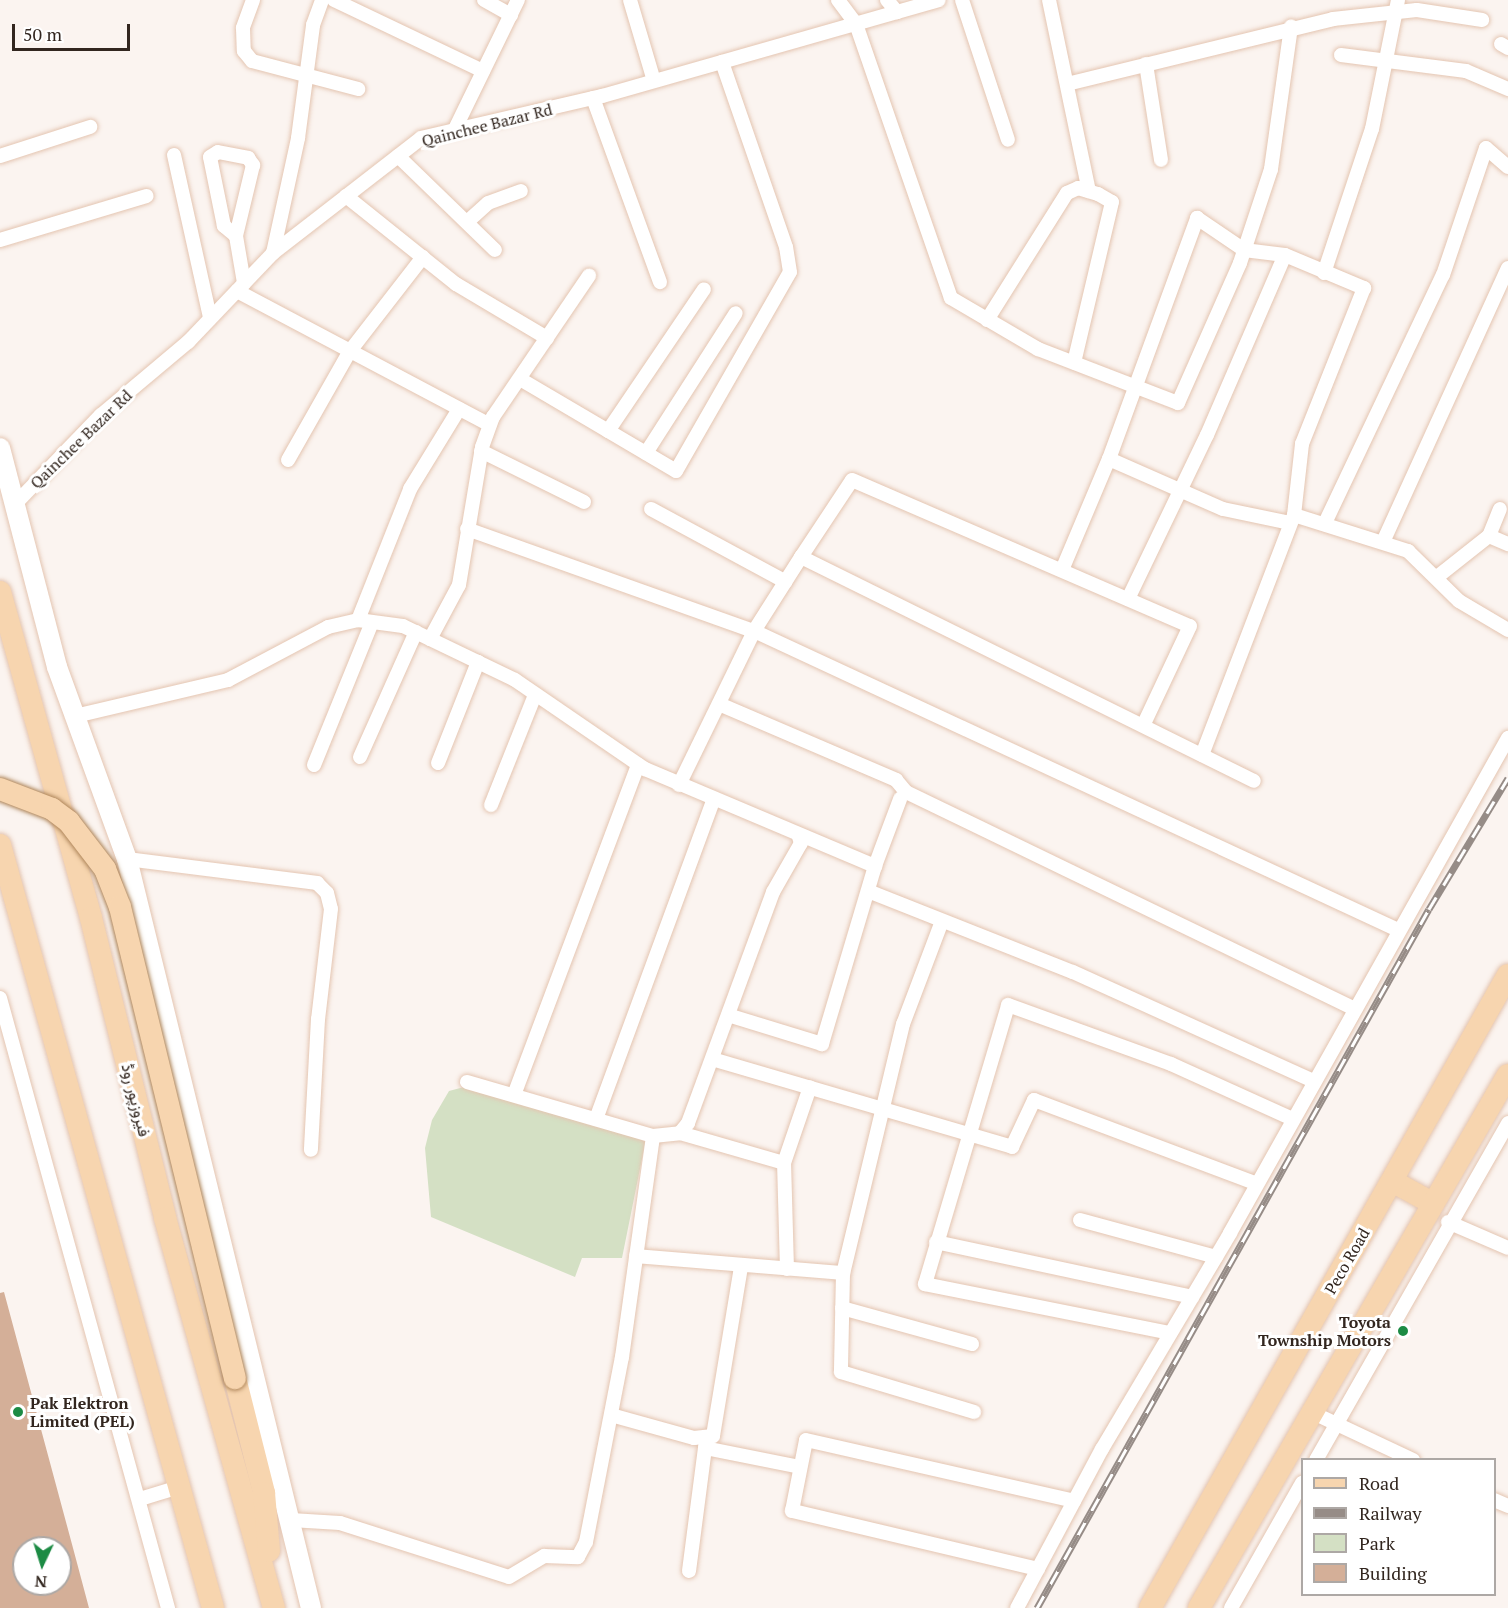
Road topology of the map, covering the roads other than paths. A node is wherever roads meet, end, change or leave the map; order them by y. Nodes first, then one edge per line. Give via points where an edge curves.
1 (253, 0) edge
2 (322, 0) edge
3 (334, 0) edge
4 (484, 0) edge
5 (518, 0) edge
6 (630, 0) edge
7 (838, 0) edge
8 (887, 0) edge
9 (939, 0) edge
10 (962, 0) edge
11 (1049, 0) edge
12 (1397, 6) edge
13 (897, 12) junction
14 (511, 15) junction
15 (1482, 20) dead end
16 (856, 24) junction
17 (1291, 26) junction
18 (1341, 55) dead end
19 (1386, 59) junction
20 (722, 62) junction
21 (1146, 64) junction
22 (483, 71) junction
23 (306, 78) junction
24 (654, 81) junction
25 (1067, 84) junction
26 (1508, 88) edge
27 (358, 89) dead end
28 (593, 98) junction
29 (90, 127) dead end
30 (453, 131) junction
31 (1008, 140) dead end
32 (174, 155) dead end
33 (0, 156) edge
34 (398, 156) junction
35 (1161, 160) dead end
36 (1508, 167) edge
37 (521, 191) dead end
38 (1089, 191) junction
39 (147, 196) dead end
40 (346, 196) junction
41 (467, 222) junction
42 (236, 236) junction
43 (0, 240) edge
44 (495, 250) dead end
45 (1244, 250) junction
46 (273, 253) junction
47 (1285, 255) junction
48 (423, 257) junction
49 (1508, 268) edge
50 (1324, 273) junction
51 (589, 276) dead end
52 (660, 282) dead end
53 (240, 287) junction
54 (704, 289) dead end
55 (736, 313) dead end
56 (210, 318) junction
57 (987, 320) junction
58 (548, 338) junction
59 (350, 351) junction
60 (1074, 363) junction
61 (520, 379) junction
62 (1134, 386) junction
63 (459, 409) junction
64 (490, 425) junction
65 (608, 431) junction
66 (0, 448) edge
67 (481, 451) junction
68 (646, 453) junction
69 (1109, 459) junction
70 (288, 460) dead end
71 (1179, 490) junction
72 (16, 502) junction
73 (584, 502) dead end
74 (651, 509) dead end
75 (1500, 509) dead end
76 (1292, 519) junction
77 (1324, 523) junction
78 (467, 528) junction
79 (1489, 536) junction
80 (1383, 542) junction
81 (1508, 544) edge
82 (801, 557) junction
83 (1062, 570) junction
84 (1437, 577) junction
85 (786, 582) junction
86 (0, 592) edge
87 (1128, 599) junction
88 (365, 621) junction
89 (1508, 630) edge
90 (754, 631) junction
91 (416, 632) junction
92 (430, 639) junction
93 (478, 662) junction
94 (536, 695) junction
95 (719, 704) junction
96 (75, 716) junction
97 (1143, 726) junction
98 (1508, 738) edge
99 (1202, 755) junction
100 (360, 757) dead end
101 (438, 763) dead end
102 (314, 765) dead end
103 (638, 765) junction
104 (1254, 781) dead end
105 (679, 785) junction
106 (0, 789) edge
107 (900, 800) dead end
108 (713, 801) junction
109 (491, 805) dead end
110 (799, 837) junction
111 (0, 845) edge
112 (127, 859) junction
113 (875, 866) junction
114 (5, 873) edge
115 (868, 891) junction
116 (942, 921) junction
117 (1396, 929) junction
118 (1508, 975) edge
119 (0, 998) edge
120 (1353, 1008) junction
121 (728, 1015) junction
122 (712, 1059) junction
123 (1508, 1075) edge
124 (1313, 1081) junction
125 (467, 1082) dead end
126 (810, 1088) junction
127 (514, 1095) junction
128 (882, 1108) junction
129 (596, 1119) junction
130 (1293, 1119) junction
131 (1508, 1123) edge
132 (680, 1133) junction
133 (966, 1135) junction
134 (653, 1136) junction
135 (1502, 1148) edge
136 (311, 1150) dead end
137 (784, 1163) junction
138 (1392, 1181) junction
139 (1257, 1184) junction
140 (1432, 1203) junction
141 (1080, 1220) dead end
142 (1448, 1222) junction
143 (936, 1242) junction
144 (1508, 1248) edge
145 (636, 1256) junction
146 (1216, 1257) junction
147 (741, 1266) junction
148 (787, 1269) junction
149 (843, 1273) junction
150 (1388, 1277) junction
151 (1410, 1290) junction
152 (1192, 1297) junction
153 (842, 1308) junction
154 (1358, 1329) junction
155 (1170, 1333) junction
156 (1381, 1342) junction
157 (972, 1344) dead end
158 (1309, 1411) junction
159 (975, 1412) dead end
160 (611, 1415) junction
161 (1337, 1423) junction
162 (706, 1444) junction
163 (1317, 1458) edge
164 (1409, 1458) edge
165 (800, 1467) junction
166 (1301, 1485) edge
167 (179, 1487) junction
168 (140, 1498) junction
169 (1074, 1501) junction
170 (291, 1520) junction
171 (1038, 1569) junction
172 (690, 1571) dead end
173 (274, 1607) edge
174 (168, 1608) edge
175 (213, 1608) edge
176 (311, 1608) edge
177 (1017, 1608) edge
178 (1150, 1608) edge
179 (1199, 1608) edge
180 (1231, 1608) edge

1 - 23 street via 243,28 244,51 252,61
2 - 23 street via 313,25
3 - 22 street
4 - 14 street
5 - 14 street
6 - 24 street
7 - 16 street
8 - 13 street
9 - 13 street, Qainchee Bazar Rd
10 - 31 street
11 - 25 street
12 - 15 street
12 - 17 street
12 - 19 street
13 - 16 street, Qainchee Bazar Rd
14 - 22 street
16 - 20 street, Qainchee Bazar Rd
16 - 57 street via 951,298
17 - 21 street
17 - 45 street via 1271,169
18 - 19 street
19 - 26 street via 1466,70
19 - 50 street via 1372,129
20 - 24 street, Qainchee Bazar Rd
20 - 68 street via 786,248 790,272 676,471
21 - 25 street
21 - 35 street
22 - 30 street
23 - 27 street
23 - 46 street
24 - 28 street, Qainchee Bazar Rd
25 - 38 street
28 - 30 street, Qainchee Bazar Rd
28 - 52 street
29 - 33 street
30 - 34 street, Qainchee Bazar Rd via 421,138
32 - 56 street
34 - 40 street, Qainchee Bazar Rd
34 - 41 street
36 - 77 street via 1486,148 1443,275
37 - 41 street via 488,202
38 - 57 street via 1078,188 1067,192 1048,216
38 - 60 street via 1112,202
39 - 43 street
40 - 46 street, Qainchee Bazar Rd
40 - 48 street
41 - 44 street
42 - 42 street via 253,165 248,158 218,152 210,157 224,226
42 - 53 street
45 - 47 street
45 - 62 street via 1178,403
45 - 62 street via 1197,218
46 - 53 street, Qainchee Bazar Rd
47 - 50 street
47 - 71 street
48 - 58 street via 456,284
48 - 59 street
49 - 80 street
50 - 76 street via 1364,288 1302,444
51 - 58 street
53 - 56 street, Qainchee Bazar Rd
53 - 59 street
54 - 65 street
55 - 68 street
56 - 72 street, Qainchee Bazar Rd via 100,415
57 - 60 street
58 - 61 street
59 - 63 street
59 - 70 street
60 - 62 street
61 - 64 street
61 - 65 street
62 - 69 street
63 - 64 street
63 - 88 street via 410,489
64 - 67 street
65 - 68 street
66 - 72 street
67 - 73 street
67 - 78 street
69 - 71 street
69 - 83 street
71 - 76 street via 1223,509
71 - 87 street
72 - 96 street via 57,667
74 - 85 street
75 - 79 street
76 - 77 street
76 - 99 street
77 - 80 street
78 - 90 street
78 - 92 street via 459,585
79 - 81 street
79 - 84 street
80 - 84 street via 1408,551
82 - 83 street via 852,480
82 - 85 street
82 - 97 street
83 - 87 street
84 - 89 street via 1459,601
85 - 90 street
86 - 173 main road, فیروزپور روڈ via 91,918 165,1218
87 - 97 street via 1190,626
88 - 91 street
88 - 96 street via 328,627 289,644 228,680
88 - 102 street
90 - 95 street
90 - 117 street
91 - 92 street
91 - 100 street
92 - 93 street
93 - 94 street
93 - 101 street
94 - 103 street
94 - 109 street
95 - 105 street
95 - 120 street via 896,780 906,792
96 - 112 street
97 - 99 street
98 - 117 street
99 - 104 street
103 - 105 street
103 - 127 street
105 - 108 street
106 - 173 main road, bridge via 52,809 69,822 99,860 117,898 264,1493
107 - 113 street
108 - 110 street
108 - 129 street
110 - 113 street
110 - 121 street via 801,843 773,892
111 - 114 main road
112 - 136 street via 317,883 327,893 331,909 318,1019
112 - 170 street
113 - 115 street
114 - 167 main road
115 - 116 street
115 - 121 street via 822,1044
116 - 124 street via 1073,972
116 - 128 street via 903,1024
117 - 120 street
118 - 138 main road, Peco Road
119 - 168 street
120 - 124 street
121 - 122 street
122 - 126 street
122 - 132 street via 688,1123
123 - 140 main road
124 - 130 street
125 - 127 street
126 - 128 street
126 - 137 street
127 - 129 street
128 - 133 street
128 - 149 street
129 - 134 street
130 - 133 street via 1171,1064 1011,1004
130 - 139 street
131 - 135 street
132 - 134 street
132 - 137 street
133 - 139 street via 1014,1147 1034,1100
133 - 143 street
134 - 145 street
135 - 142 street
137 - 148 street
138 - 140 main road
138 - 178 main road, Peco Road
139 - 146 street
140 - 150 main road
141 - 146 street
142 - 144 street
142 - 151 street
143 - 152 street
143 - 155 street via 925,1284
145 - 147 street
145 - 160 street
146 - 152 street
147 - 148 street
147 - 162 street via 713,1436
148 - 149 street
149 - 153 street
150 - 151 street
150 - 154 main road
151 - 156 street
152 - 155 street
153 - 157 street
153 - 159 street via 842,1374
154 - 156 street
154 - 158 main road
155 - 169 street
156 - 161 street
158 - 161 street
158 - 179 main road
160 - 162 street
160 - 170 street via 586,1542 578,1557 544,1556 509,1577 340,1522
161 - 163 street
161 - 164 street
162 - 165 street
162 - 172 street
165 - 169 street via 810,1438
165 - 171 street via 792,1510
166 - 180 street
167 - 168 street
167 - 175 main road
168 - 174 street
169 - 171 street
170 - 176 street
171 - 177 street

